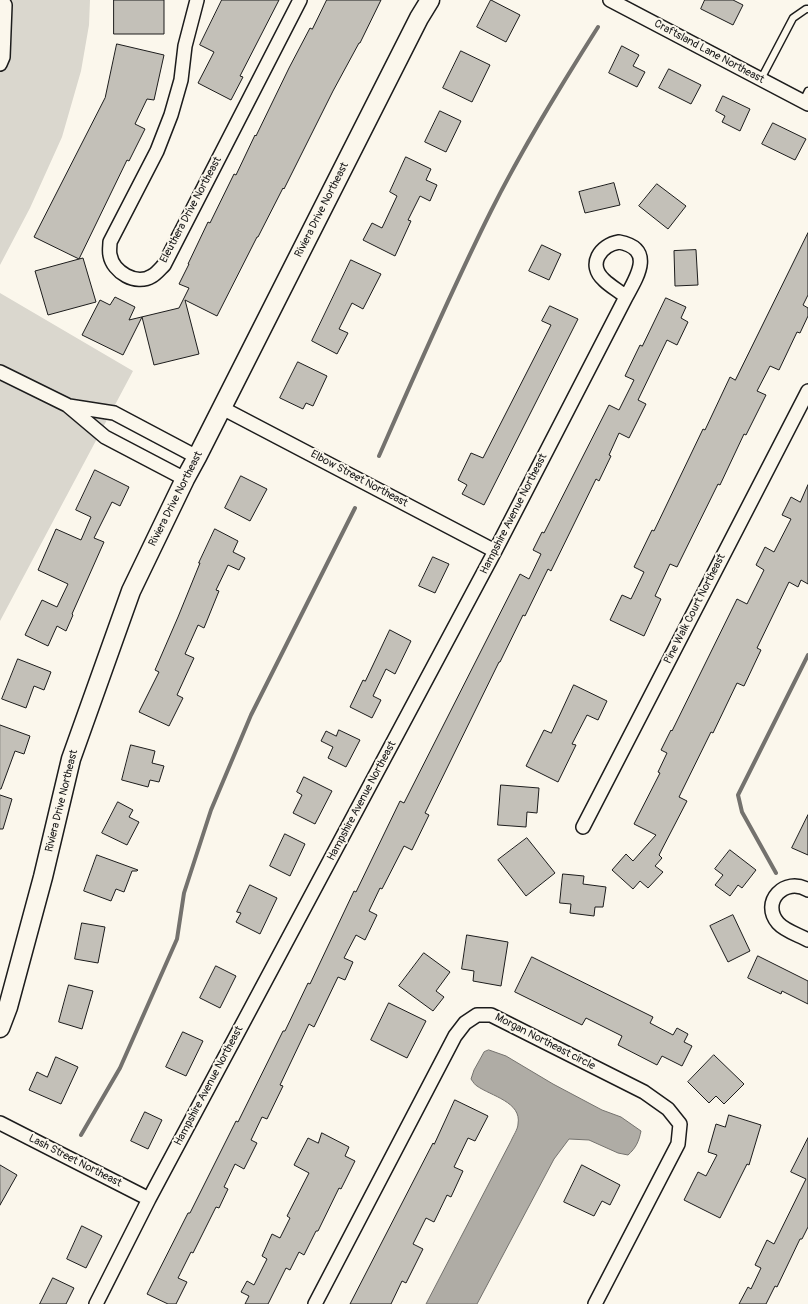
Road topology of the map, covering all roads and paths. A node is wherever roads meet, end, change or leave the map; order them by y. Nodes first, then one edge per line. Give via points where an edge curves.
1 (2, 0) edge
2 (197, 0) edge
3 (300, 0) edge
4 (430, 0) edge
5 (610, 0) edge
6 (808, 9) edge
7 (0, 64) edge
8 (761, 79) junction
9 (806, 99) edge
10 (626, 297) dead end
11 (0, 372) edge
12 (808, 391) edge
13 (67, 405) junction
14 (222, 408) junction
15 (197, 457) junction
16 (185, 479) junction
17 (495, 551) junction
18 (583, 827) dead end
19 (808, 890) edge
20 (808, 940) edge
21 (0, 1028) edge
22 (0, 1122) edge
23 (150, 1199) junction
24 (96, 1304) edge
25 (315, 1304) edge
26 (595, 1304) edge

1 - 7 street via 5,5 3,57
2 - 3 street, Eleuthera Drive Northeast via 185,46 181,80 171,115 157,151 110,242 110,256 114,266 125,276 139,280 152,277 164,265
4 - 14 street, Riviera Drive Northeast
5 - 8 street, Craftsland Lane Northeast
6 - 8 lane via 793,18
8 - 9 street, Craftsland Lane Northeast
10 - 17 street, Hampshire Avenue Northeast
11 - 13 street
12 - 18 street, Pine Walk Court Northeast
13 - 15 street via 114,413
13 - 16 street via 105,436
14 - 15 street, Riviera Drive Northeast
14 - 17 street, Elbow Street Northeast
15 - 16 street, Riviera Drive Northeast
16 - 21 street, Riviera Drive Northeast via 131,591 71,759 43,878
17 - 23 street, Hampshire Avenue Northeast
19 - 20 street via 801,886 787,887 780,890 772,903 774,918 779,924
22 - 23 street, Lash Street Northeast
23 - 24 street, Hampshire Avenue Northeast
25 - 26 street, Morgan Northeast circle via 455,1036 465,1024 477,1016 491,1015 644,1092 668,1109 680,1124 678,1144

